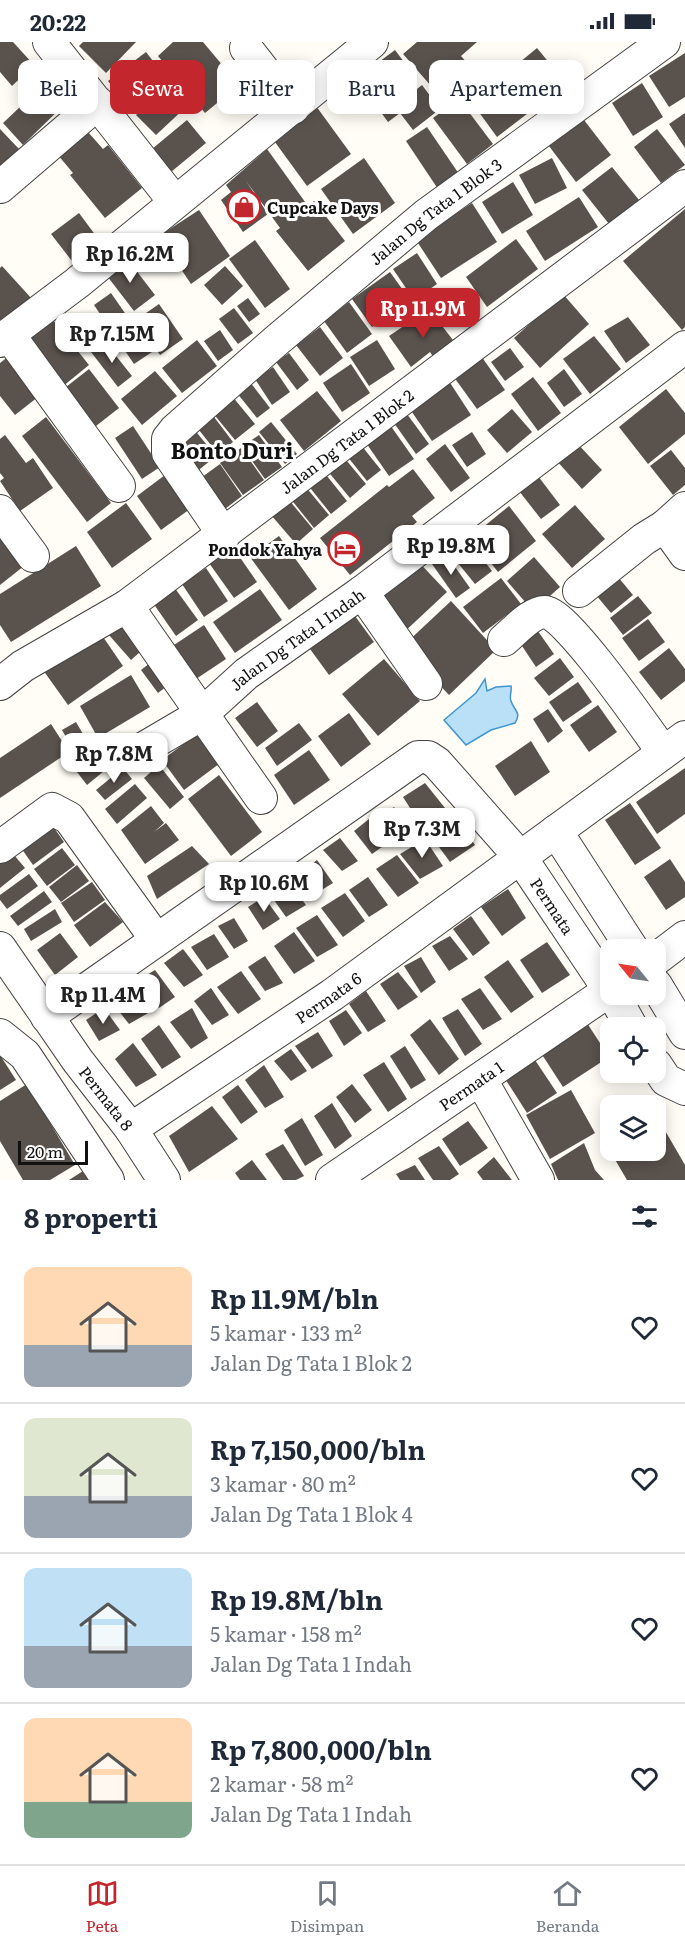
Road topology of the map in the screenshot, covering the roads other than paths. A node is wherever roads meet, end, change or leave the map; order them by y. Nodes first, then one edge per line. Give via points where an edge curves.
1 (50, 42) edge
2 (372, 42) edge
3 (664, 42) edge
4 (246, 48) dead end
5 (64, 60) edge
6 (255, 60) edge
7 (315, 90) edge
8 (98, 103) edge
9 (85, 114) edge
10 (285, 114) edge
11 (685, 186) edge
12 (0, 187) edge
13 (174, 201) junction
14 (4, 338) edge
15 (685, 347) edge
16 (119, 486) dead end
17 (0, 512) edge
18 (675, 517) edge
19 (224, 535) junction
20 (685, 554) edge
21 (33, 556) dead end
22 (579, 591) dead end
23 (362, 592) junction
24 (127, 606) junction
25 (504, 640) dead end
26 (0, 684) edge
27 (426, 684) dead end
28 (202, 714) junction
29 (674, 744) edge
30 (134, 754) dead end
31 (261, 798) dead end
32 (556, 831) junction
33 (0, 847) edge
34 (520, 858) junction
35 (685, 938) edge
36 (156, 939) junction
37 (626, 939) edge
38 (0, 948) edge
39 (666, 952) edge
40 (600, 975) edge
41 (600, 997) edge
42 (666, 1002) edge
43 (47, 1017) junction
44 (685, 1034) edge
45 (0, 1035) edge
46 (480, 1080) junction
47 (666, 1080) edge
48 (685, 1089) edge
49 (131, 1130) junction
50 (108, 1180) edge
51 (164, 1180) edge
52 (332, 1180) edge
53 (538, 1180) edge

1 - 5 street
2 - 7 street
3 - 19 street, Jalan Dg Tata 1 Blok 3 via 426,215 175,430 168,439 168,453
4 - 6 street
8 - 13 street
9 - 12 street
10 - 13 street
11 - 19 street, Jalan Dg Tata 1 Blok 2
13 - 14 street
14 - 16 street
15 - 23 street, Jalan Dg Tata 1 Indah
17 - 21 street
18 - 20 street
18 - 22 street
19 - 24 street, Jalan Dg Tata 1 Blok 2
23 - 27 street
23 - 28 street, Jalan Dg Tata 1 Indah via 246,674
24 - 26 street, Jalan Dg Tata 1 Blok 2 via 23,666
24 - 28 street
25 - 29 street via 537,613 557,614
28 - 30 street, Jalan Dg Tata 1 Indah
28 - 31 street
29 - 32 street
32 - 34 street
32 - 37 street
33 - 36 street via 52,809 69,818
34 - 36 street, Permata via 437,763 428,757 418,757
34 - 40 street, Permata
34 - 49 street, Permata 6 via 332,994
35 - 39 street
36 - 43 street
38 - 43 street, Permata 8
41 - 46 street, Permata 1
42 - 44 street
43 - 49 street, Permata 8
45 - 50 street via 25,1055
46 - 52 street, Permata 1
46 - 53 street
47 - 48 street
49 - 51 street, Permata 8

